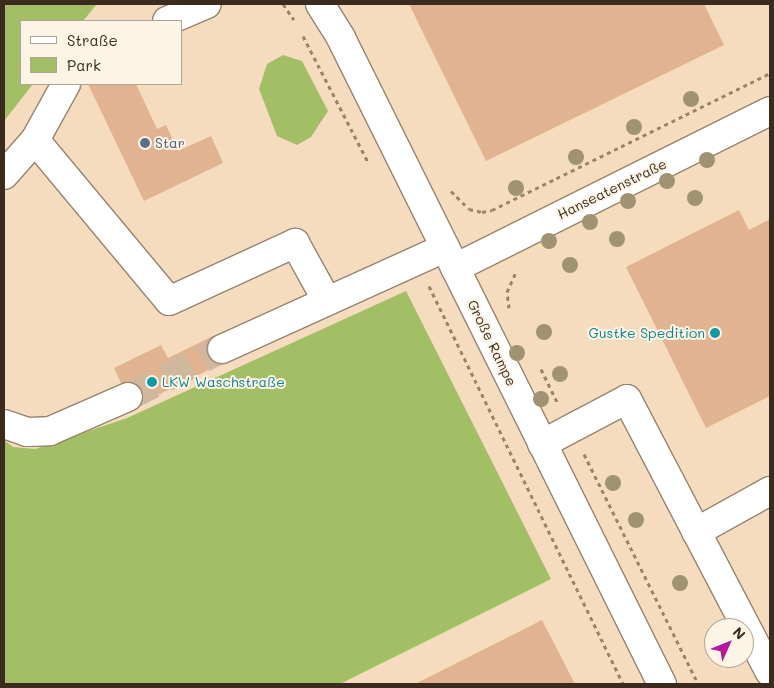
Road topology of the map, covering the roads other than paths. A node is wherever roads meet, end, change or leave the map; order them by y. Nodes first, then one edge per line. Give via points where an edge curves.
1 (207, 4) edge
2 (320, 4) edge
3 (169, 20) edge
4 (65, 85) edge
5 (770, 111) edge
6 (35, 140) junction
7 (4, 175) edge
8 (450, 258) junction
9 (327, 301) junction
10 (222, 349) tunnel mouth
11 (128, 397) tunnel mouth
12 (4, 424) edge
13 (542, 444) junction
14 (770, 492) edge
15 (696, 532) junction
16 (770, 672) edge
17 (662, 684) edge

1 - 3 street
2 - 8 street, Große Rampe via 341,38
4 - 6 street
5 - 8 street, Hanseatenstraße
6 - 7 street
6 - 9 street via 169,301 295,243
8 - 9 street, Hanseatenstraße via 417,260
8 - 13 street, Große Rampe
9 - 10 street, Hanseatenstraße
11 - 12 street via 50,431 27,432
13 - 15 street via 627,399
13 - 17 street, Große Rampe
14 - 15 street
15 - 16 street

